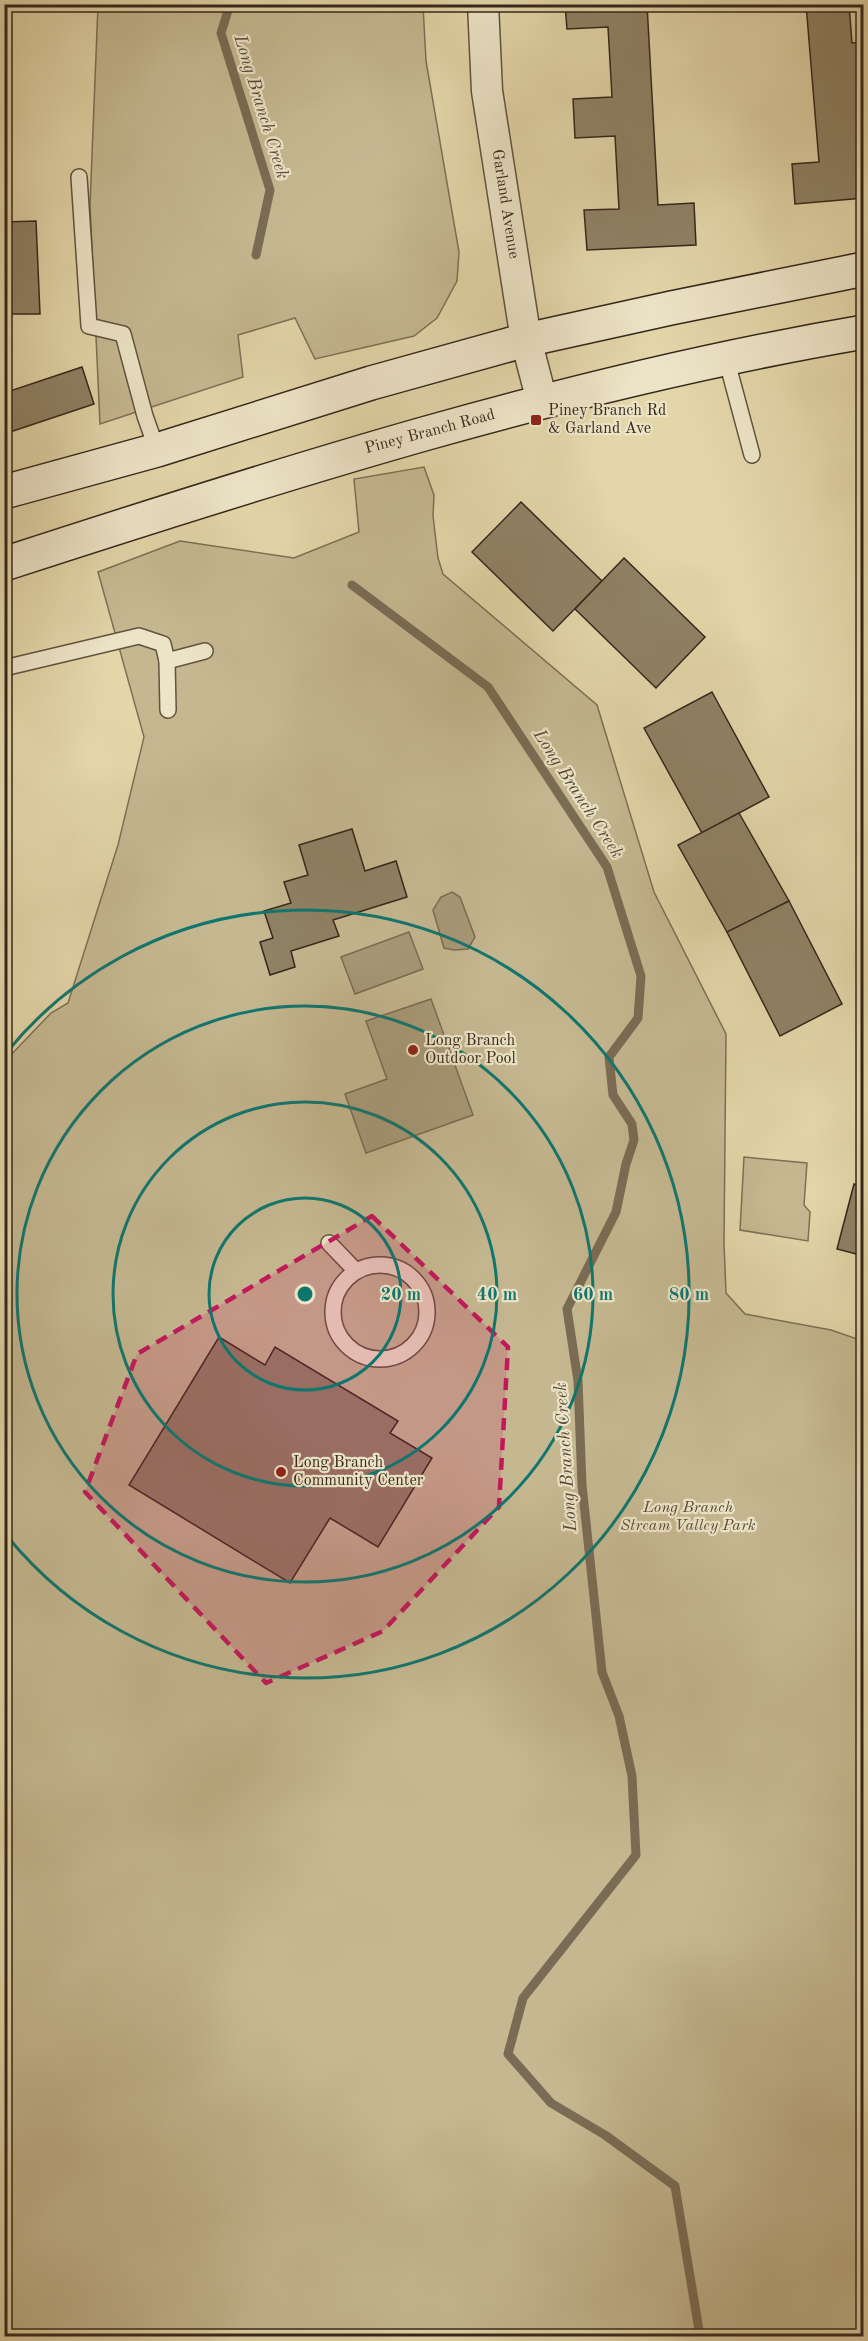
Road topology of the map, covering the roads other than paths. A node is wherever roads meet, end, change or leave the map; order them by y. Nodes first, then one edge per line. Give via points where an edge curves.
1 (483, 4) edge
2 (79, 177) dead end
3 (864, 270) edge
4 (864, 332) edge
5 (526, 340) junction
6 (726, 358) junction
7 (542, 401) junction
8 (157, 450) junction
9 (752, 455) dead end
10 (4, 492) edge
11 (4, 564) edge
12 (205, 651) dead end
13 (167, 661) junction
14 (4, 668) edge
15 (168, 710) dead end
16 (329, 1243) dead end
17 (356, 1271) junction

1 - 5 street, Garland Avenue via 488,91
2 - 8 lane via 89,326 123,334
3 - 5 main road
4 - 6 main road, Piney Branch Road
5 - 7 street, Garland Avenue
5 - 8 main road via 371,383
6 - 7 main road, Piney Branch Road
6 - 9 lane
7 - 11 main road, Piney Branch Road via 374,447
8 - 10 main road
12 - 13 lane
13 - 14 lane via 163,644 139,636
13 - 15 lane
16 - 17 lane
17 - 17 lane via 335,1297 336,1329 357,1353 373,1359 405,1352 424,1330 426,1301 421,1287 399,1268 369,1266

